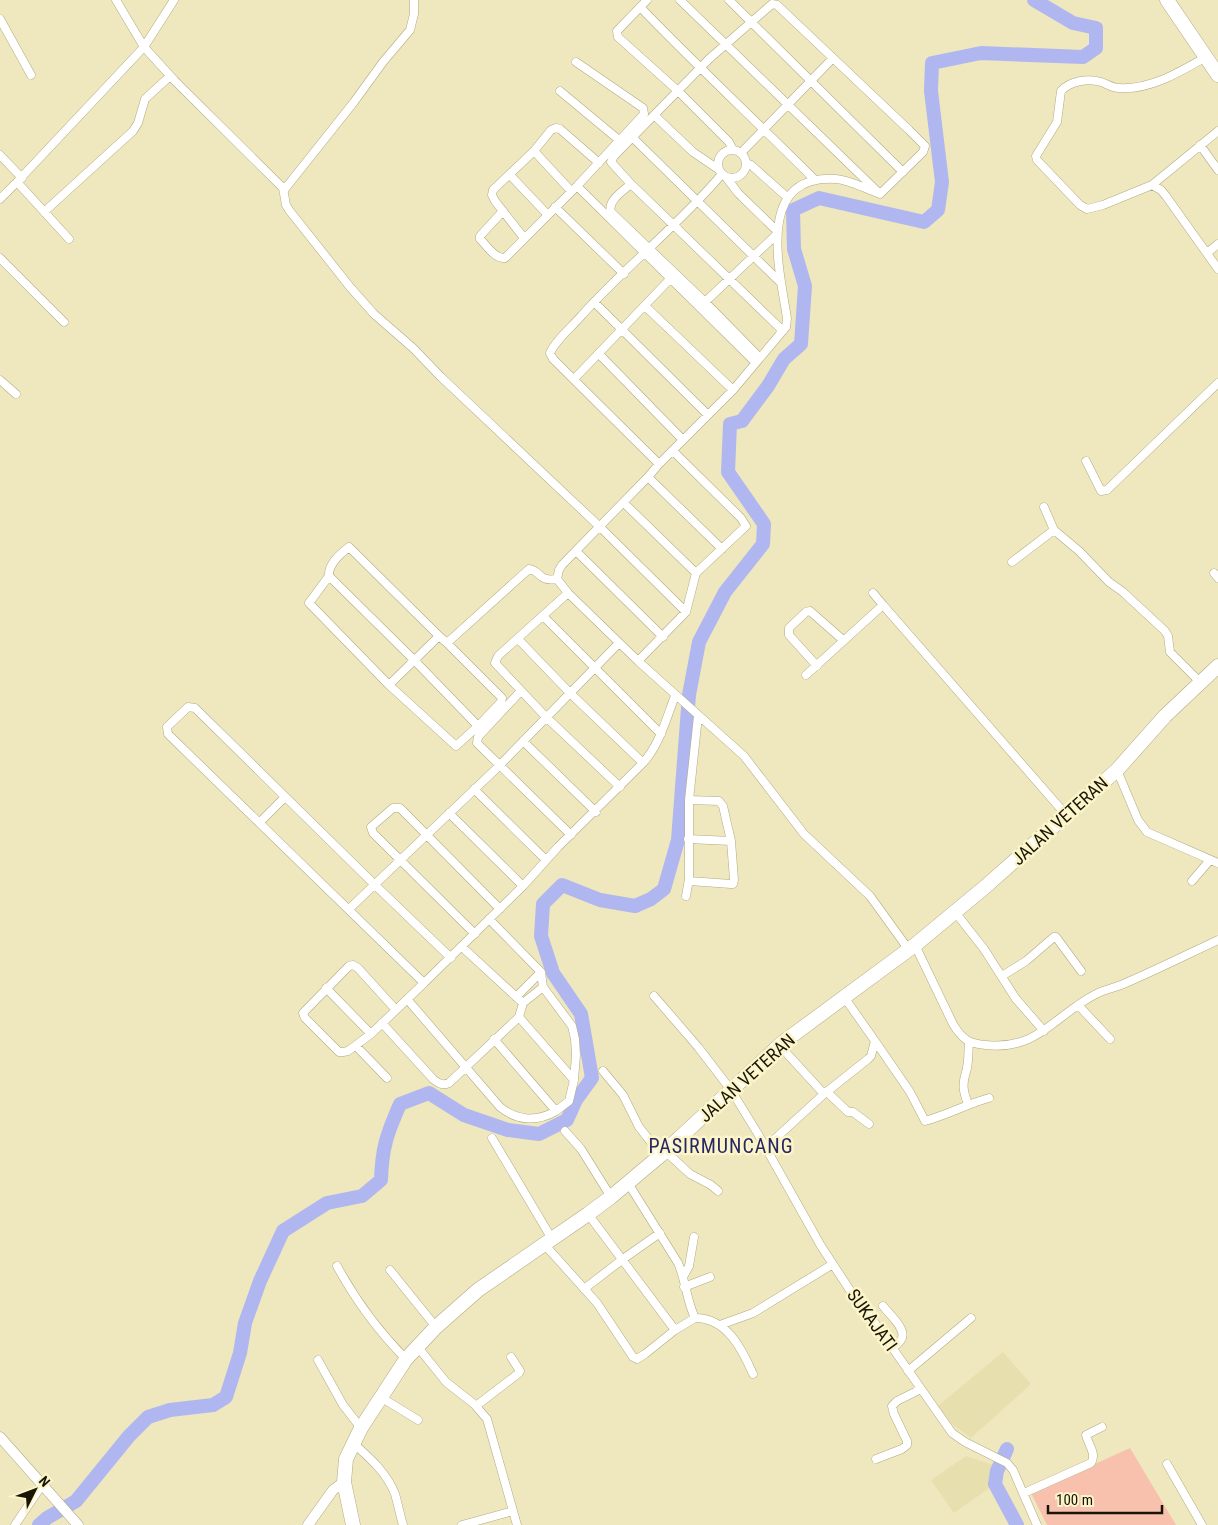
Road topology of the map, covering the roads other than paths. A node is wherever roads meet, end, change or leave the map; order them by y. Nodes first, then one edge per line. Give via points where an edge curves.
1 (116, 0) edge
2 (174, 0) edge
3 (414, 0) edge
4 (647, 0) edge
5 (680, 0) edge
6 (729, 0) edge
7 (1167, 0) edge
8 (1178, 0) edge
9 (640, 7) junction
10 (0, 19) edge
11 (751, 21) junction
12 (725, 44) junction
13 (144, 47) junction
14 (833, 58) junction
15 (1212, 58) edge
16 (576, 62) dead end
17 (700, 68) junction
18 (31, 74) dead end
19 (1218, 74) edge
20 (170, 76) junction
21 (810, 81) junction
22 (560, 91) dead end
23 (678, 91) junction
24 (788, 106) junction
25 (654, 115) junction
26 (764, 129) junction
27 (1218, 131) edge
28 (632, 137) junction
29 (619, 140) junction
30 (1200, 145) junction
31 (534, 151) junction
32 (737, 151) junction
33 (0, 155) edge
34 (601, 161) junction
35 (746, 163) junction
36 (1218, 170) edge
37 (904, 172) junction
38 (722, 173) junction
39 (510, 175) junction
40 (20, 180) junction
41 (621, 180) dead end
42 (816, 180) junction
43 (631, 184) junction
44 (1152, 185) junction
45 (282, 188) junction
46 (574, 188) junction
47 (880, 194) junction
48 (787, 197) junction
49 (0, 198) edge
50 (698, 202) junction
51 (554, 207) junction
52 (502, 211) junction
53 (44, 212) junction
54 (548, 214) junction
55 (674, 223) junction
56 (776, 233) junction
57 (524, 238) junction
58 (69, 239) dead end
59 (1218, 244) edge
60 (647, 250) junction
61 (1207, 253) junction
62 (754, 256) junction
63 (0, 258) edge
64 (1218, 269) edge
65 (624, 274) junction
66 (673, 276) junction
67 (730, 278) junction
68 (781, 283) junction
69 (594, 302) junction
70 (705, 302) junction
71 (644, 306) junction
72 (64, 322) dead end
73 (622, 330) junction
74 (783, 331) junction
75 (599, 354) junction
76 (758, 360) junction
77 (574, 378) junction
78 (0, 380) edge
79 (1218, 383) edge
80 (733, 390) junction
81 (16, 394) dead end
82 (708, 415) junction
83 (683, 440) junction
84 (673, 451) junction
85 (1086, 461) dead end
86 (659, 464) junction
87 (648, 478) junction
88 (624, 503) junction
89 (1044, 507) dead end
90 (600, 527) junction
91 (1054, 530) junction
92 (722, 549) junction
93 (576, 551) junction
94 (1012, 562) dead end
95 (696, 573) junction
96 (329, 576) junction
97 (557, 580) junction
98 (568, 593) junction
99 (873, 593) dead end
100 (883, 605) junction
101 (686, 612) junction
102 (543, 616) junction
103 (439, 636) junction
104 (663, 637) junction
105 (518, 639) junction
106 (843, 640) junction
107 (447, 643) junction
108 (619, 643) junction
109 (414, 660) junction
110 (638, 661) junction
111 (817, 666) junction
112 (1218, 666) edge
113 (594, 668) junction
114 (806, 675) dead end
115 (1200, 682) junction
116 (389, 684) junction
117 (520, 692) junction
118 (570, 693) junction
119 (677, 697) junction
120 (696, 715) junction
121 (546, 717) junction
122 (478, 726) junction
123 (661, 734) junction
124 (523, 741) junction
125 (643, 763) junction
126 (499, 766) junction
127 (1117, 770) junction
128 (620, 787) junction
129 (474, 789) junction
130 (285, 797) junction
131 (689, 800) junction
132 (596, 812) junction
133 (449, 813) junction
134 (1067, 816) junction
135 (260, 822) junction
136 (571, 835) junction
137 (426, 836) junction
138 (688, 839) junction
139 (731, 841) junction
140 (546, 860) junction
141 (1210, 860) junction
142 (400, 861) junction
143 (1218, 863) edge
144 (689, 881) junction
145 (1192, 881) dead end
146 (375, 885) junction
147 (523, 886) junction
148 (686, 896) dead end
149 (349, 909) junction
150 (500, 909) junction
151 (955, 912) junction
152 (489, 919) junction
153 (475, 934) junction
154 (1218, 940) edge
155 (462, 947) junction
156 (912, 948) junction
157 (451, 958) junction
158 (1082, 971) dead end
159 (541, 972) junction
160 (1002, 976) junction
161 (424, 983) junction
162 (542, 987) junction
163 (326, 988) junction
164 (654, 996) dead end
165 (516, 997) junction
166 (844, 997) junction
167 (407, 999) junction
168 (523, 1003) junction
169 (1078, 1005) junction
170 (396, 1010) junction
171 (518, 1017) junction
172 (382, 1023) junction
173 (1044, 1031) junction
174 (371, 1034) junction
175 (494, 1039) junction
176 (1110, 1039) dead end
177 (875, 1040) junction
178 (969, 1043) junction
179 (356, 1046) junction
180 (780, 1046) junction
181 (466, 1067) junction
182 (604, 1071) dead end
183 (387, 1078) dead end
184 (574, 1080) junction
185 (731, 1090) junction
186 (826, 1093) junction
187 (989, 1098) dead end
188 (968, 1104) junction
189 (556, 1111) junction
190 (869, 1124) dead end
191 (565, 1131) dead end
192 (492, 1138) dead end
193 (766, 1147) junction
194 (663, 1153) junction
195 (628, 1183) junction
196 (718, 1192) dead end
197 (611, 1197) junction
198 (588, 1214) junction
199 (660, 1233) junction
200 (694, 1237) dead end
201 (548, 1242) junction
202 (623, 1259) junction
203 (833, 1264) junction
204 (338, 1266) dead end
205 (390, 1270) dead end
206 (683, 1277) junction
207 (710, 1277) dead end
208 (684, 1287) junction
209 (584, 1289) junction
210 (883, 1306) dead end
211 (695, 1318) junction
212 (971, 1318) dead end
213 (720, 1325) junction
214 (436, 1327) junction
215 (675, 1330) junction
216 (417, 1346) junction
217 (892, 1348) junction
218 (511, 1357) dead end
219 (406, 1359) junction
220 (318, 1360) dead end
221 (908, 1370) junction
222 (753, 1374) dead end
223 (921, 1389) junction
224 (382, 1398) junction
225 (476, 1406) junction
226 (418, 1420) dead end
227 (362, 1428) junction
228 (1102, 1428) dead end
229 (0, 1437) edge
230 (354, 1444) junction
231 (876, 1458) dead end
232 (1167, 1464) dead end
233 (344, 1482) junction
234 (45, 1489) junction
235 (1024, 1493) junction
236 (514, 1511) junction
237 (15, 1525) edge
238 (78, 1525) edge
239 (308, 1525) edge
240 (353, 1525) edge
241 (403, 1525) edge
242 (462, 1525) edge
243 (517, 1525) edge
244 (1037, 1525) edge
245 (1202, 1525) edge

1 - 13 street
2 - 13 street
3 - 45 street via 410,30
4 - 9 street
5 - 12 street
6 - 11 street
7 - 15 highway
8 - 15 highway
9 - 17 street
9 - 23 street via 617,31 618,38
10 - 18 street
11 - 12 street
11 - 14 street via 775,4
11 - 21 street
12 - 17 street
12 - 24 street
13 - 20 street
13 - 40 street
14 - 21 street
14 - 37 street via 923,144 923,152
15 - 19 highway
15 - 44 street via 1141,87 1117,88 1094,80 1075,83 1061,91 1054,128 1037,158 1080,205 1091,209
16 - 29 street via 643,108 644,114
17 - 23 street
17 - 26 street
20 - 45 street
20 - 53 street via 145,99 133,131
21 - 24 street
21 - 37 street
22 - 29 street
23 - 25 street
23 - 32 street
24 - 26 street
24 - 47 street
25 - 28 street
25 - 38 street via 693,152
26 - 32 street
26 - 42 street
27 - 30 street
28 - 43 street via 611,162
28 - 50 street
29 - 34 street
30 - 36 street
30 - 44 street
31 - 34 street via 556,128
31 - 39 street
31 - 46 street
32 - 35 street
32 - 38 street via 725,151 719,156
33 - 40 street
34 - 41 street
34 - 46 street
35 - 38 street via 742,175 734,178
35 - 48 street
37 - 47 street
38 - 50 street
38 - 56 street
39 - 52 street via 493,190 492,195
39 - 54 street
40 - 49 street
40 - 53 street
42 - 47 street via 838,179
42 - 48 street via 794,189
43 - 55 street
43 - 60 street via 612,201 610,210
44 - 61 street via 1166,196
45 - 90 street via 289,210 374,314
46 - 51 street
46 - 60 street
48 - 56 street
50 - 55 street
50 - 62 street
51 - 54 street
51 - 65 street
52 - 57 street
52 - 57 street via 480,239 496,256 505,258
53 - 58 street
54 - 57 street
55 - 60 street
55 - 67 street
56 - 62 street
56 - 68 street
59 - 61 street
60 - 65 street
60 - 66 street
61 - 64 street
62 - 67 street
62 - 68 street
63 - 72 street
65 - 69 street
66 - 70 street
66 - 71 street
66 - 76 street
67 - 70 street
67 - 74 street
68 - 74 street via 787,318
69 - 73 street
69 - 77 street via 550,353
70 - 76 street
71 - 73 street
71 - 80 street
73 - 75 street
73 - 82 street
74 - 76 street
75 - 77 street
75 - 83 street
76 - 80 street
77 - 86 street
78 - 81 street
79 - 85 street via 1107,490 1101,491
80 - 82 street
82 - 83 street
83 - 84 street
84 - 86 street
84 - 92 street via 746,524 742,532
86 - 87 street
87 - 88 street
87 - 92 street
88 - 90 street
88 - 95 street
89 - 91 street
90 - 93 street
90 - 101 street
91 - 94 street
91 - 115 street via 1165,631 1170,652
92 - 95 street
93 - 97 street via 559,570
93 - 104 street
95 - 101 street
96 - 103 street via 330,566 349,547
96 - 109 street
96 - 116 street via 311,598 310,606
97 - 98 street
97 - 107 street via 548,581 529,569
98 - 102 street
98 - 108 street
99 - 100 street
100 - 106 street
100 - 134 street
101 - 104 street
102 - 105 street
102 - 113 street
103 - 107 street
103 - 109 street
104 - 110 street
105 - 117 street via 495,661
105 - 118 street
106 - 111 street
106 - 111 street via 810,611 789,628 789,635
107 - 122 street via 502,698
108 - 110 street
108 - 113 street
109 - 116 street
109 - 122 street
110 - 119 street
111 - 114 street
112 - 115 highway, JALAN VETERAN
113 - 118 street
113 - 123 street
115 - 127 highway, JALAN VETERAN
116 - 122 street via 453,745 458,745
117 - 121 street
117 - 126 street via 476,740
118 - 121 street
118 - 125 street
119 - 120 street
119 - 123 street
120 - 131 street
120 - 156 street via 744,756 810,840 870,896
121 - 124 street
121 - 128 street
123 - 125 street
124 - 126 street
124 - 132 street
125 - 128 street
126 - 129 street
126 - 136 street
127 - 134 highway, JALAN VETERAN
127 - 141 street via 1138,820 1147,832
128 - 132 street
129 - 133 street
129 - 140 street
130 - 135 street
130 - 135 street via 195,708 188,707 168,727 168,734
130 - 146 street
131 - 138 street
131 - 139 street via 719,801
132 - 136 street
133 - 137 street
133 - 147 street
134 - 151 highway, JALAN VETERAN
135 - 149 street
136 - 140 street
137 - 142 street
137 - 142 street via 397,807 371,827
137 - 150 street
138 - 139 street
138 - 144 street
139 - 144 street via 733,884
140 - 147 street
141 - 143 street
141 - 145 street
142 - 146 street
142 - 153 street
144 - 148 street
146 - 149 street
146 - 157 street
147 - 150 street
149 - 161 street
150 - 152 street
151 - 156 highway, JALAN VETERAN
151 - 160 street
152 - 153 street
152 - 159 street
153 - 155 street
154 - 169 street via 1120,986 1097,993
155 - 157 street
155 - 165 street
156 - 166 highway, JALAN VETERAN
156 - 178 street via 960,1036
157 - 161 street
158 - 160 street via 1054,937
159 - 162 street
159 - 165 street
160 - 173 street via 1016,999
161 - 167 street
162 - 168 street
162 - 184 street via 572,1026 576,1055
163 - 170 street via 353,965
163 - 174 street
163 - 179 street via 303,1013 305,1018 339,1052
164 - 185 street, SUKAJATI
165 - 168 street
166 - 177 street
166 - 180 highway, JALAN VETERAN
167 - 170 street
167 - 181 street
168 - 171 street
169 - 173 street
169 - 176 street
170 - 172 street
171 - 175 street
171 - 184 street
172 - 174 street
172 - 181 street via 439,1084 449,1083
173 - 178 street via 1007,1046
174 - 179 street
175 - 181 street
175 - 189 street
177 - 186 street via 871,1056
177 - 188 street via 910,1092 924,1120
178 - 188 street via 963,1090
179 - 183 street
180 - 185 highway, JALAN VETERAN
180 - 186 street
181 - 189 street via 508,1114 528,1119 548,1116
182 - 194 street via 623,1095 639,1127
184 - 189 street via 569,1101
185 - 193 street, SUKAJATI
185 - 194 highway, JALAN VETERAN
186 - 190 street via 848,1112
186 - 193 street
187 - 188 street
191 - 197 street via 581,1149
192 - 201 street
193 - 203 street, SUKAJATI
194 - 195 highway, JALAN VETERAN
194 - 196 street
195 - 197 highway, JALAN VETERAN
195 - 199 street
197 - 198 highway, JALAN VETERAN
198 - 201 highway, JALAN VETERAN
198 - 202 street
199 - 202 street
199 - 206 street
200 - 206 street via 689,1266
201 - 209 street
201 - 214 highway, JALAN VETERAN via 478,1290
202 - 209 street
202 - 215 street
203 - 213 street via 753,1313
203 - 217 street, SUKAJATI
204 - 219 street via 370,1320
205 - 214 street
206 - 208 street
207 - 208 street
208 - 211 street
209 - 215 street via 637,1359
210 - 217 street via 903,1333 902,1339
211 - 213 street
211 - 215 street
212 - 221 street
213 - 222 street via 739,1345
214 - 216 highway, JALAN VETERAN
216 - 219 highway, JALAN VETERAN
216 - 225 street via 446,1382
217 - 221 street, SUKAJATI
218 - 225 street via 519,1373
219 - 224 highway, JALAN VETERAN
220 - 227 street via 343,1405
221 - 223 street, SUKAJATI
223 - 231 street via 892,1406 907,1445
223 - 235 street, SUKAJATI via 956,1436 1014,1470
224 - 226 street
224 - 227 highway, JALAN VETERAN
225 - 236 street via 487,1419
227 - 230 highway, JALAN VETERAN
228 - 235 street via 1086,1435 1094,1459 1091,1463
229 - 234 street
230 - 233 highway, JALAN VETERAN via 344,1464
230 - 241 street via 379,1467 390,1483
232 - 245 street
233 - 239 street via 332,1490
233 - 240 highway, JALAN VETERAN
234 - 237 street
234 - 238 street
235 - 244 street, SUKAJATI
236 - 242 street
236 - 243 street

